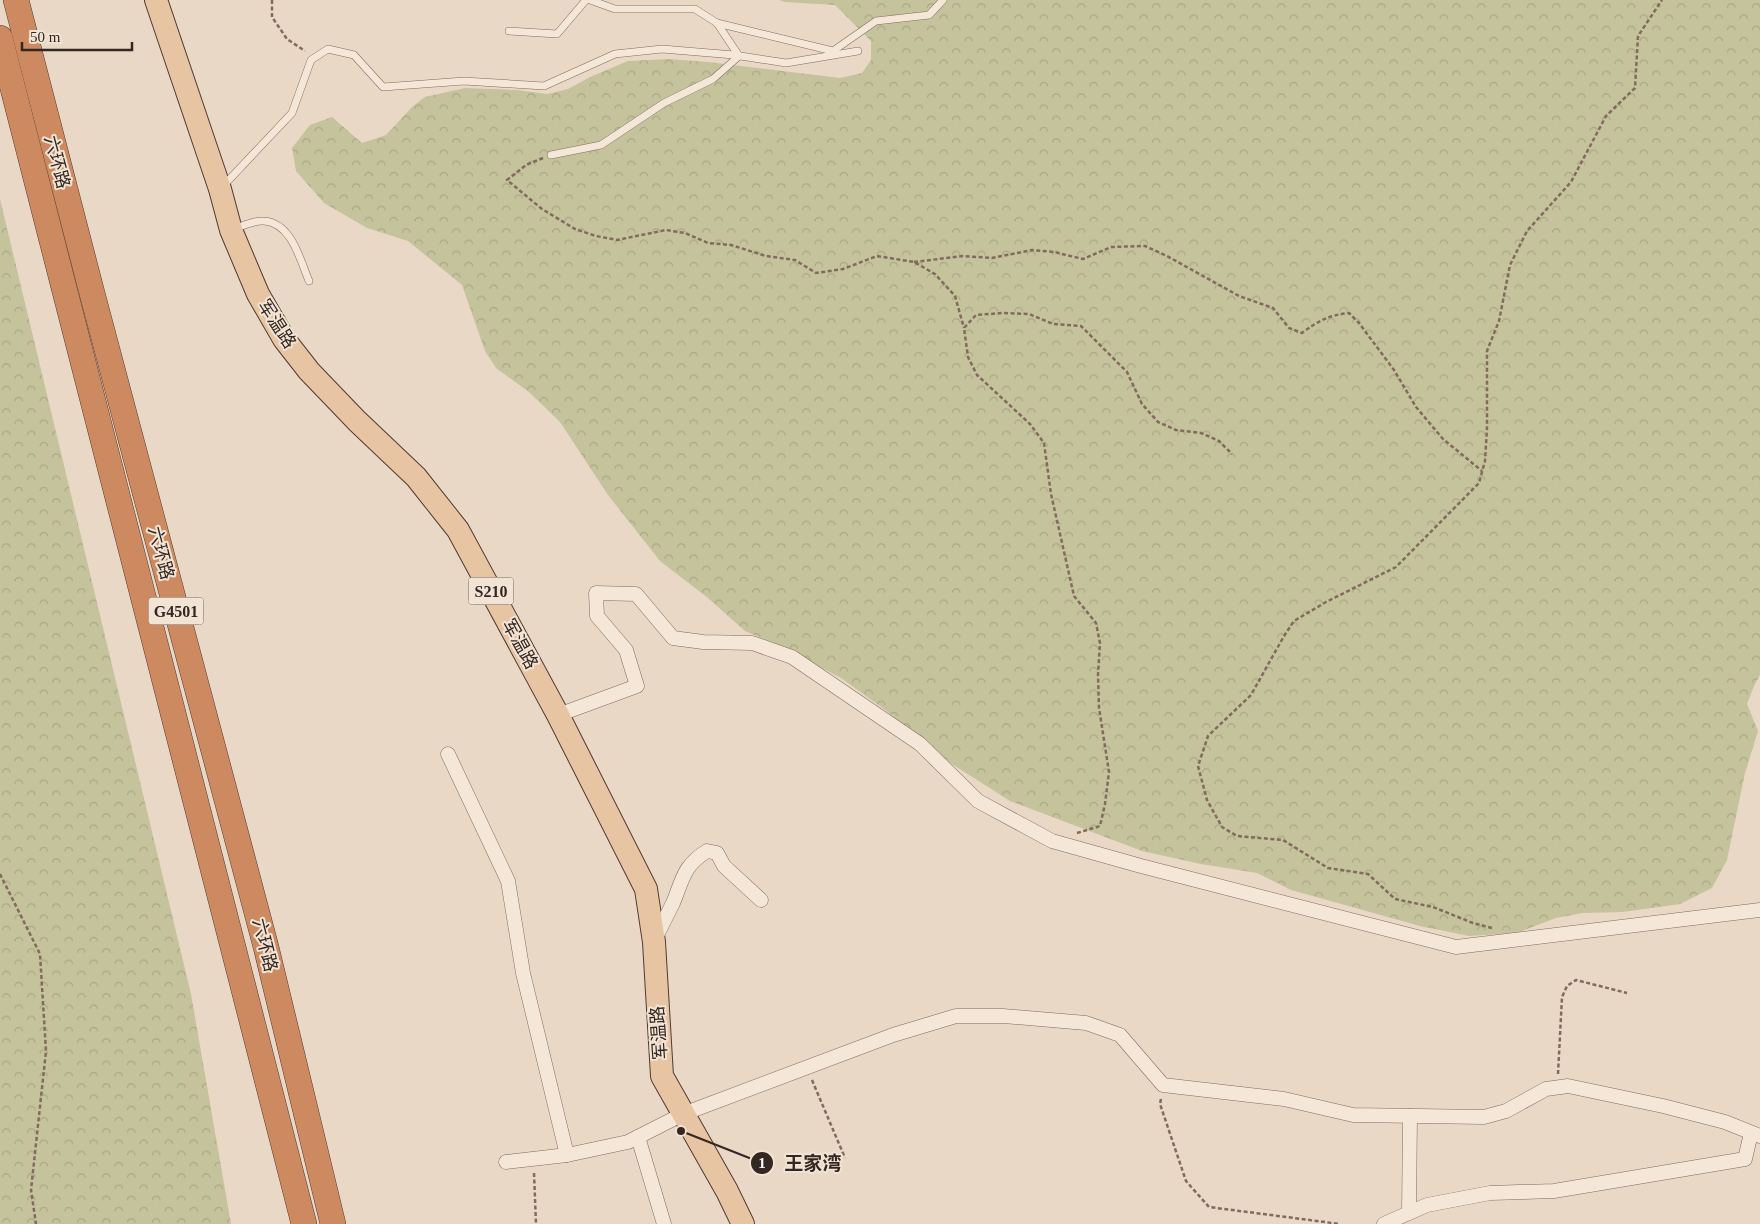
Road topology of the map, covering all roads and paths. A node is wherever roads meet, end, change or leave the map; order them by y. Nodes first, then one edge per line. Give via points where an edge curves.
1 (16, 0) edge
2 (156, 0) edge
3 (272, 0) edge
4 (586, 0) edge
5 (590, 0) edge
6 (942, 0) edge
7 (1662, 0) edge
8 (717, 23) junction
9 (509, 31) dead end
10 (0, 38) edge
11 (858, 51) dead end
12 (739, 56) junction
13 (315, 58) junction
14 (551, 155) joint
15 (220, 189) junction
16 (231, 230) junction
17 (914, 262) junction
18 (309, 281) dead end
19 (964, 328) junction
20 (1232, 454) dead end
21 (1482, 471) junction
22 (558, 715) junction
23 (448, 754) dead end
24 (1052, 841) junction
25 (0, 874) edge
26 (762, 900) dead end
27 (1760, 910) edge
28 (1515, 940) junction
29 (654, 942) junction
30 (1627, 993) dead end
31 (807, 1068) junction
32 (1163, 1085) junction
33 (1557, 1088) junction
34 (683, 1114) junction
35 (1410, 1116) junction
36 (1755, 1134) edge
37 (638, 1137) junction
38 (566, 1155) junction
39 (845, 1158) dead end
40 (534, 1159) junction
41 (506, 1162) dead end
42 (1409, 1213) junction
43 (36, 1224) edge
44 (304, 1224) edge
45 (333, 1224) edge
46 (536, 1224) edge
47 (664, 1224) edge
48 (743, 1224) edge
49 (1340, 1224) edge
50 (1384, 1224) edge

1 - 45 highway, 六环路 / G4501 via 266,947
2 - 15 main road, 军温路 / S210
3 - 13 path via 272,17 287,39
4 - 9 lane via 557,34
5 - 8 lane via 615,9 695,9
6 - 8 lane via 929,15 876,21 833,51
7 - 21 path via 1638,36 1635,88 1606,116 1571,182 1527,231 1510,265 1499,321 1488,351 1487,428
8 - 12 lane
10 - 44 highway, 六环路 / G4501
11 - 12 lane via 786,63
12 - 13 lane via 662,49 615,54 544,86 464,80 382,87 354,55 328,49
12 - 14 lane via 713,80 664,102 601,145
13 - 15 lane via 311,60 292,113
14 - 17 path via 526,166 507,180 542,209 575,229 596,236 617,240 666,230 685,233 708,243 795,260 816,273 843,269 876,256
15 - 16 main road, 军温路 / S210
16 - 18 lane via 265,220 280,226 288,234
16 - 22 main road, 军温路 / S210 via 258,294 284,339 309,371 416,477 458,530
17 - 19 path via 935,274 955,296
17 - 21 path via 963,256 992,258 1032,250 1083,260 1111,247 1145,246 1239,296 1273,308 1289,328 1302,333 1332,315 1349,313 1394,370 1416,407 1443,439
19 - 20 path via 976,315 1003,313 1029,314 1053,324 1081,326 1127,372 1142,404 1158,422 1176,430 1201,433 1219,441
19 - 24 path via 968,356 977,374 1030,424 1044,443 1051,494 1074,596 1096,623 1100,643 1099,708 1109,772 1100,826
21 - 28 path via 1479,483 1396,567 1294,621 1251,695 1208,736 1198,766 1207,800 1222,827 1237,836 1282,840 1328,868 1368,874 1395,900 1433,908 1495,929
22 - 24 street via 637,686 626,650 597,616 596,593 636,594 673,638 752,643 792,657 920,744 978,801
22 - 29 main road, 军温路 / S210 via 646,889
23 - 38 street via 508,881 523,973
24 - 28 street via 1456,947
25 - 43 path via 40,954 46,1051 31,1190
26 - 29 street via 724,866 717,854 707,851 696,858 685,872
27 - 28 street
29 - 34 main road, 军温路 / S210 via 662,1076
30 - 33 path via 1576,980 1567,986 1562,997
31 - 32 street via 893,1035 956,1016 1002,1016 1086,1023 1120,1035
31 - 34 street
31 - 39 path
32 - 35 street via 1284,1099 1353,1115
32 - 49 path via 1160,1104 1186,1181 1209,1207
33 - 35 street via 1546,1089 1506,1111 1484,1117
33 - 36 street via 1568,1086 1663,1106 1725,1122
34 - 37 street
34 - 48 main road, 军温路 / S210
35 - 42 street
36 - 42 street via 1745,1159 1554,1191 1490,1193 1427,1205
37 - 38 street
37 - 47 street
38 - 40 street
40 - 41 street
40 - 46 path
42 - 50 street

